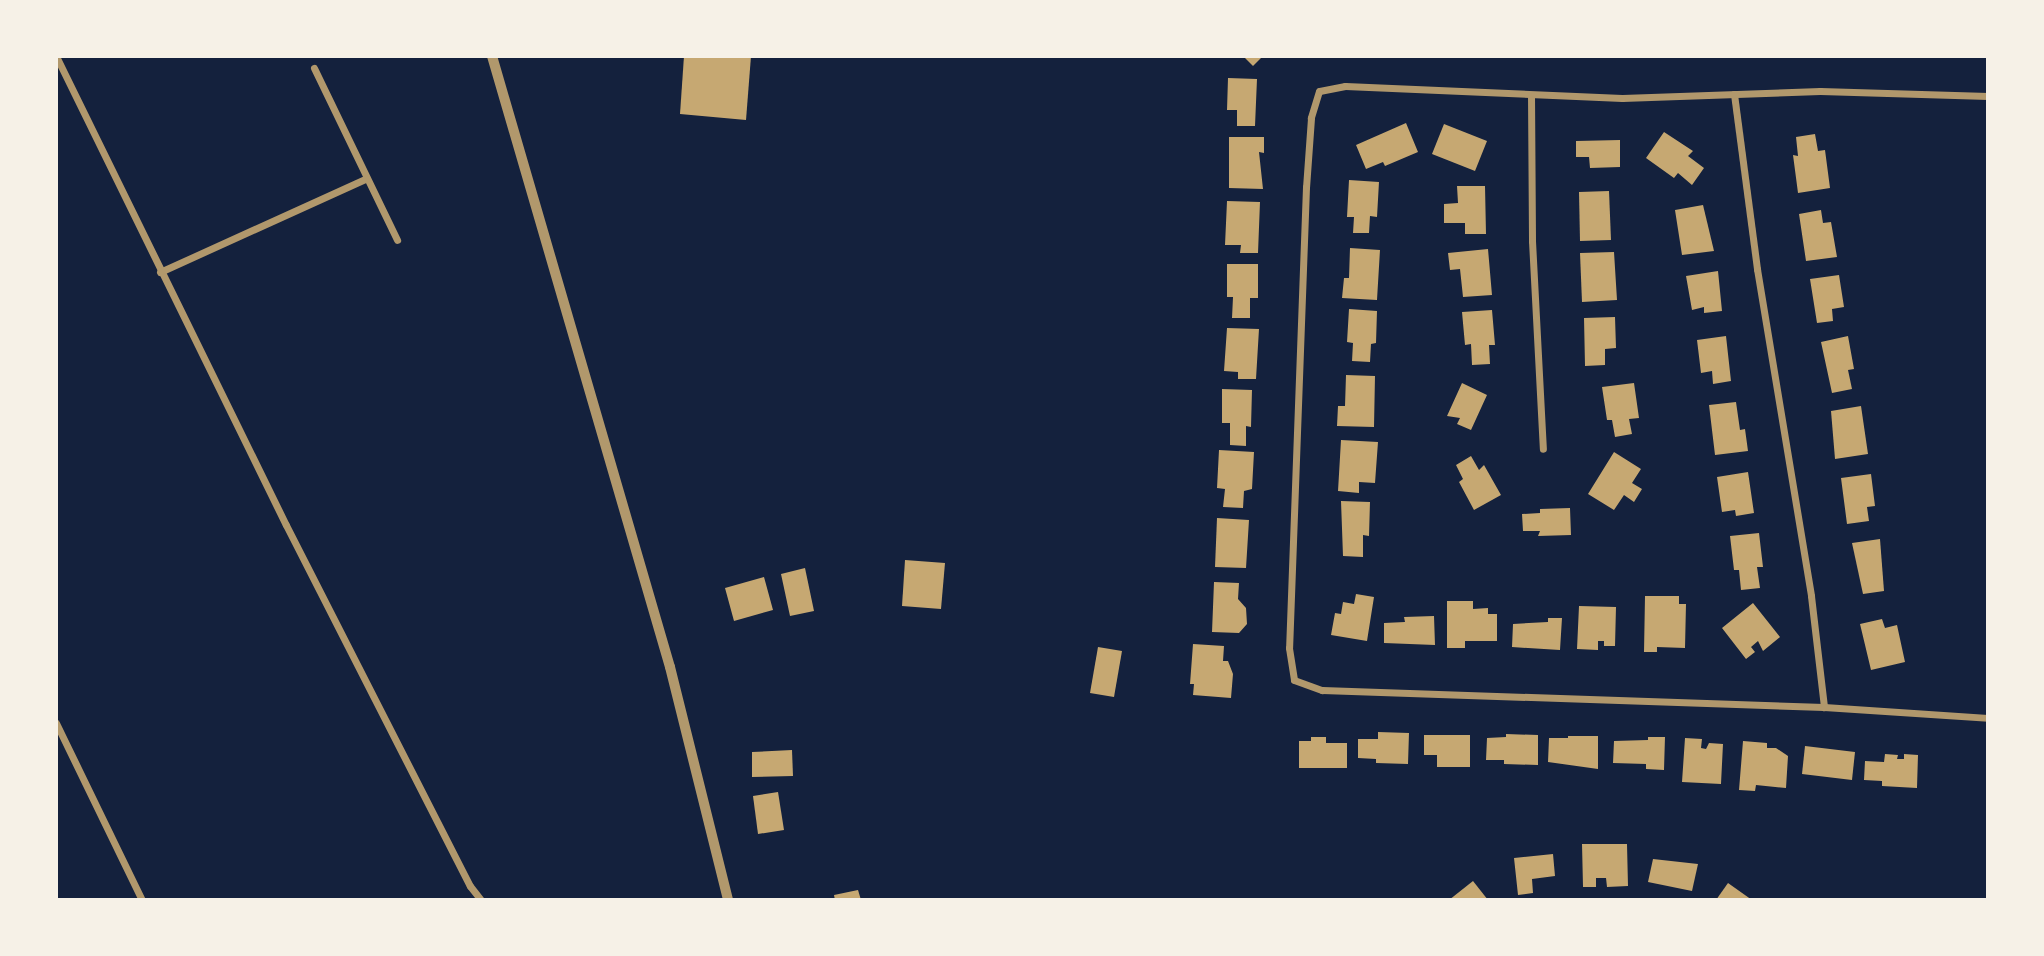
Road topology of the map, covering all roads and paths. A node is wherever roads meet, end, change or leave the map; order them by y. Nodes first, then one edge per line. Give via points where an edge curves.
1 (56, 56) edge
2 (492, 56) edge
3 (314, 68) dead end
4 (1734, 94) junction
5 (1531, 95) junction
6 (1988, 96) edge
7 (367, 178) junction
8 (397, 240) dead end
9 (160, 272) junction
10 (1544, 449) dead end
11 (1824, 708) junction
12 (1988, 718) edge
13 (56, 723) edge
14 (142, 900) edge
15 (481, 900) edge
16 (728, 900) edge

1 - 9 street
2 - 16 street via 670,667
3 - 7 street
4 - 5 street
4 - 6 street via 1820,91
4 - 11 street
5 - 10 street via 1532,241
5 - 11 street via 1345,86 1319,91 1311,118 1306,187 1289,648 1294,680 1322,690
7 - 8 street
7 - 9 street
9 - 15 street
11 - 12 street
13 - 14 street

